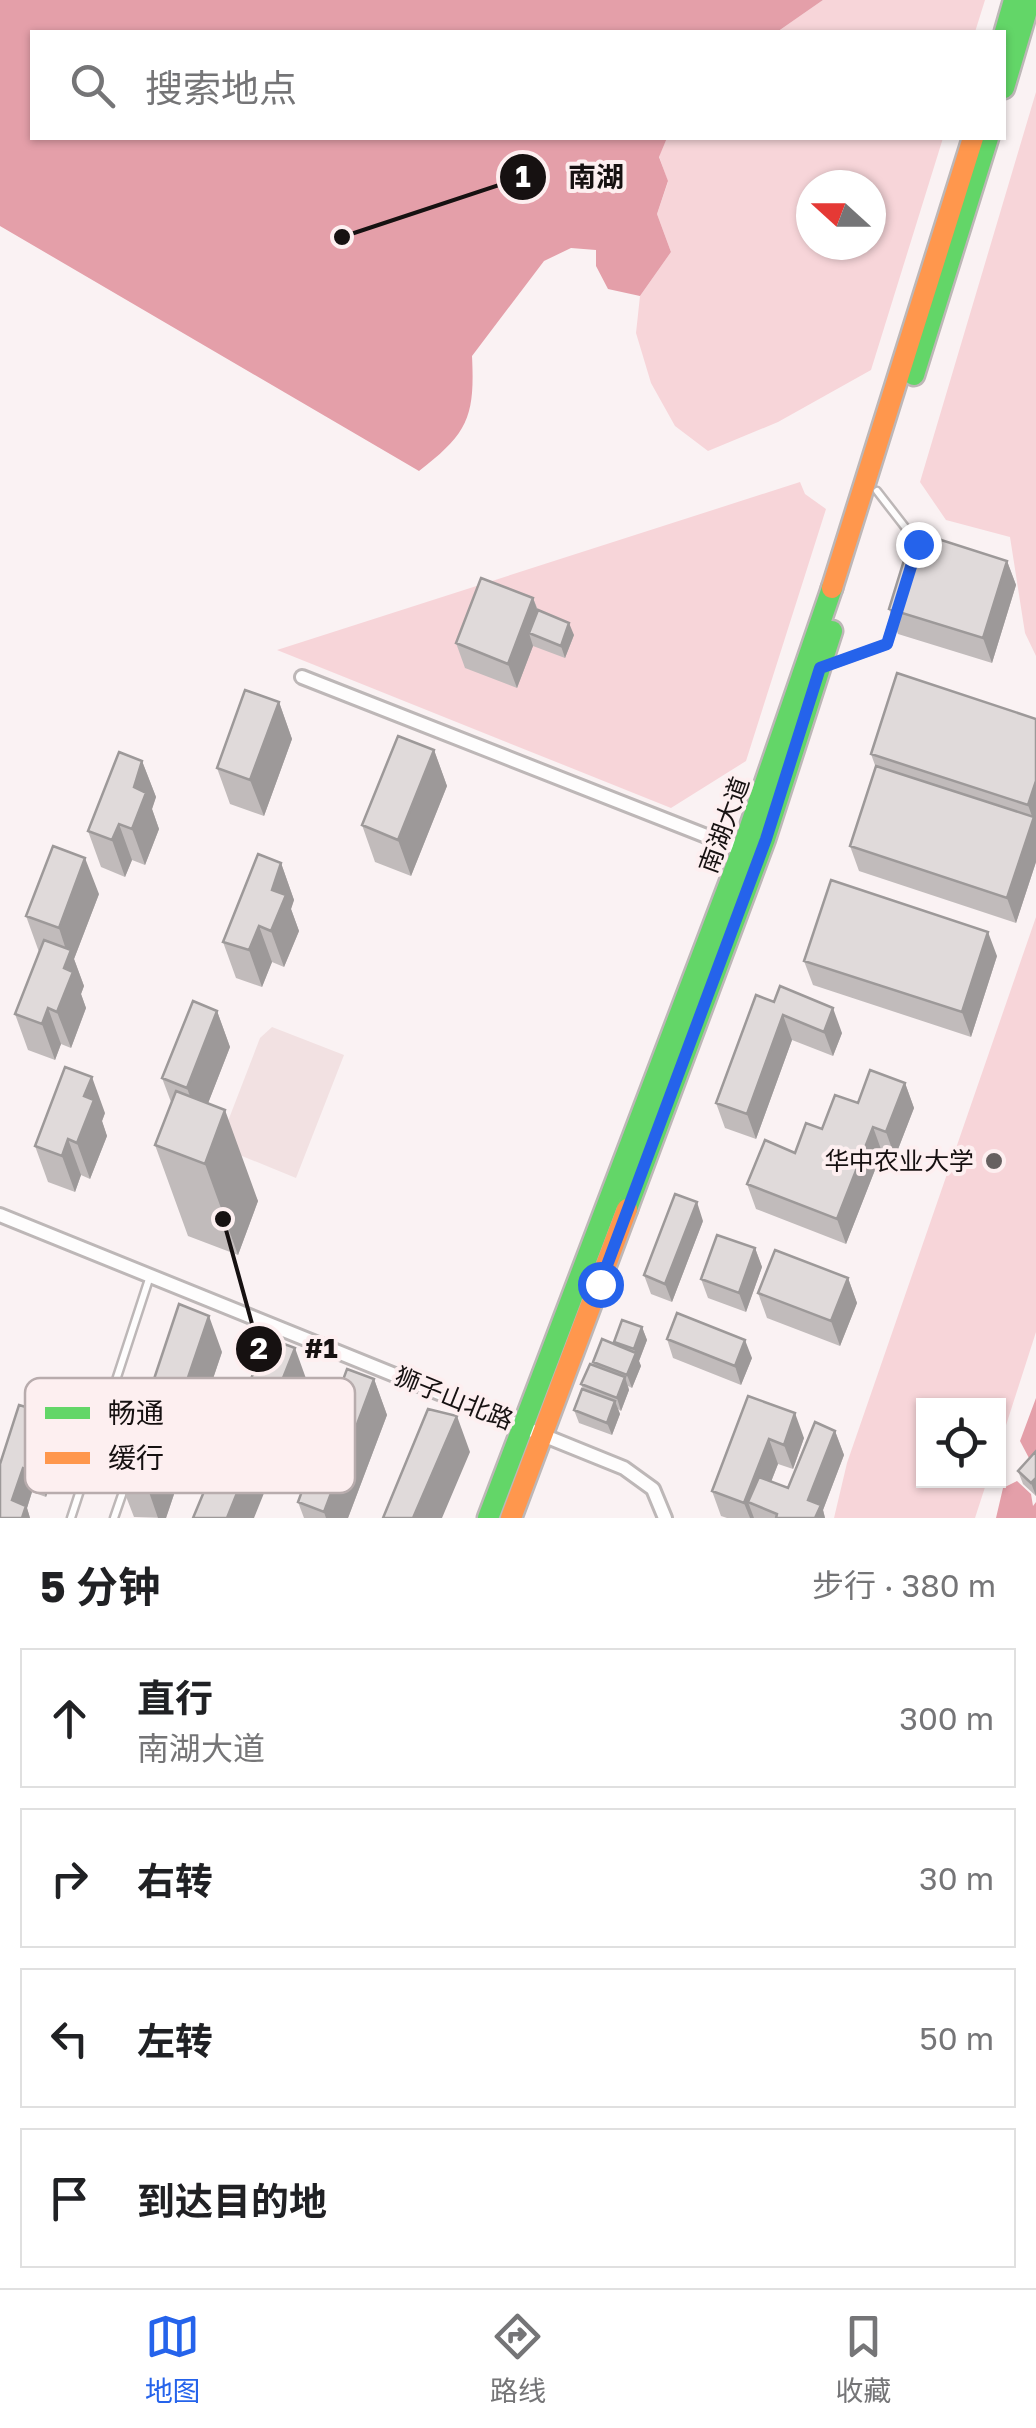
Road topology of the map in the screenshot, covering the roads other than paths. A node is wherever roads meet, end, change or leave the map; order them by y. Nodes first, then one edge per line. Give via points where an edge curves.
1 (1014, 0) edge
2 (1030, 0) edge
3 (1005, 30) edge
4 (1006, 81) edge
5 (972, 140) edge
6 (987, 140) edge
7 (877, 491) junction
8 (918, 544) edge
9 (897, 611) edge
10 (820, 668) junction
11 (302, 677) dead end
12 (742, 850) junction
13 (0, 1215) edge
14 (150, 1275) junction
15 (116, 1378) edge
16 (534, 1431) junction
17 (78, 1493) edge
18 (123, 1493) edge
19 (70, 1518) edge
20 (114, 1518) edge
21 (488, 1518) edge
22 (512, 1518) edge
23 (665, 1518) edge

1 - 3 main road
2 - 4 main road
5 - 12 main road, 南湖大道 via 844,557
6 - 7 main road, 南湖大道
7 - 8 lane
7 - 10 main road, 南湖大道
9 - 10 lane via 887,644
10 - 16 main road, 南湖大道 via 766,839
11 - 12 street
12 - 16 main road, 南湖大道
13 - 14 street, 狮子山北路
14 - 15 lane
14 - 16 street, 狮子山北路 via 188,1298
16 - 21 main road, 南湖大道
16 - 22 main road, 南湖大道
16 - 23 street, 狮子山北路 via 624,1468 653,1489
17 - 19 lane
18 - 20 lane

